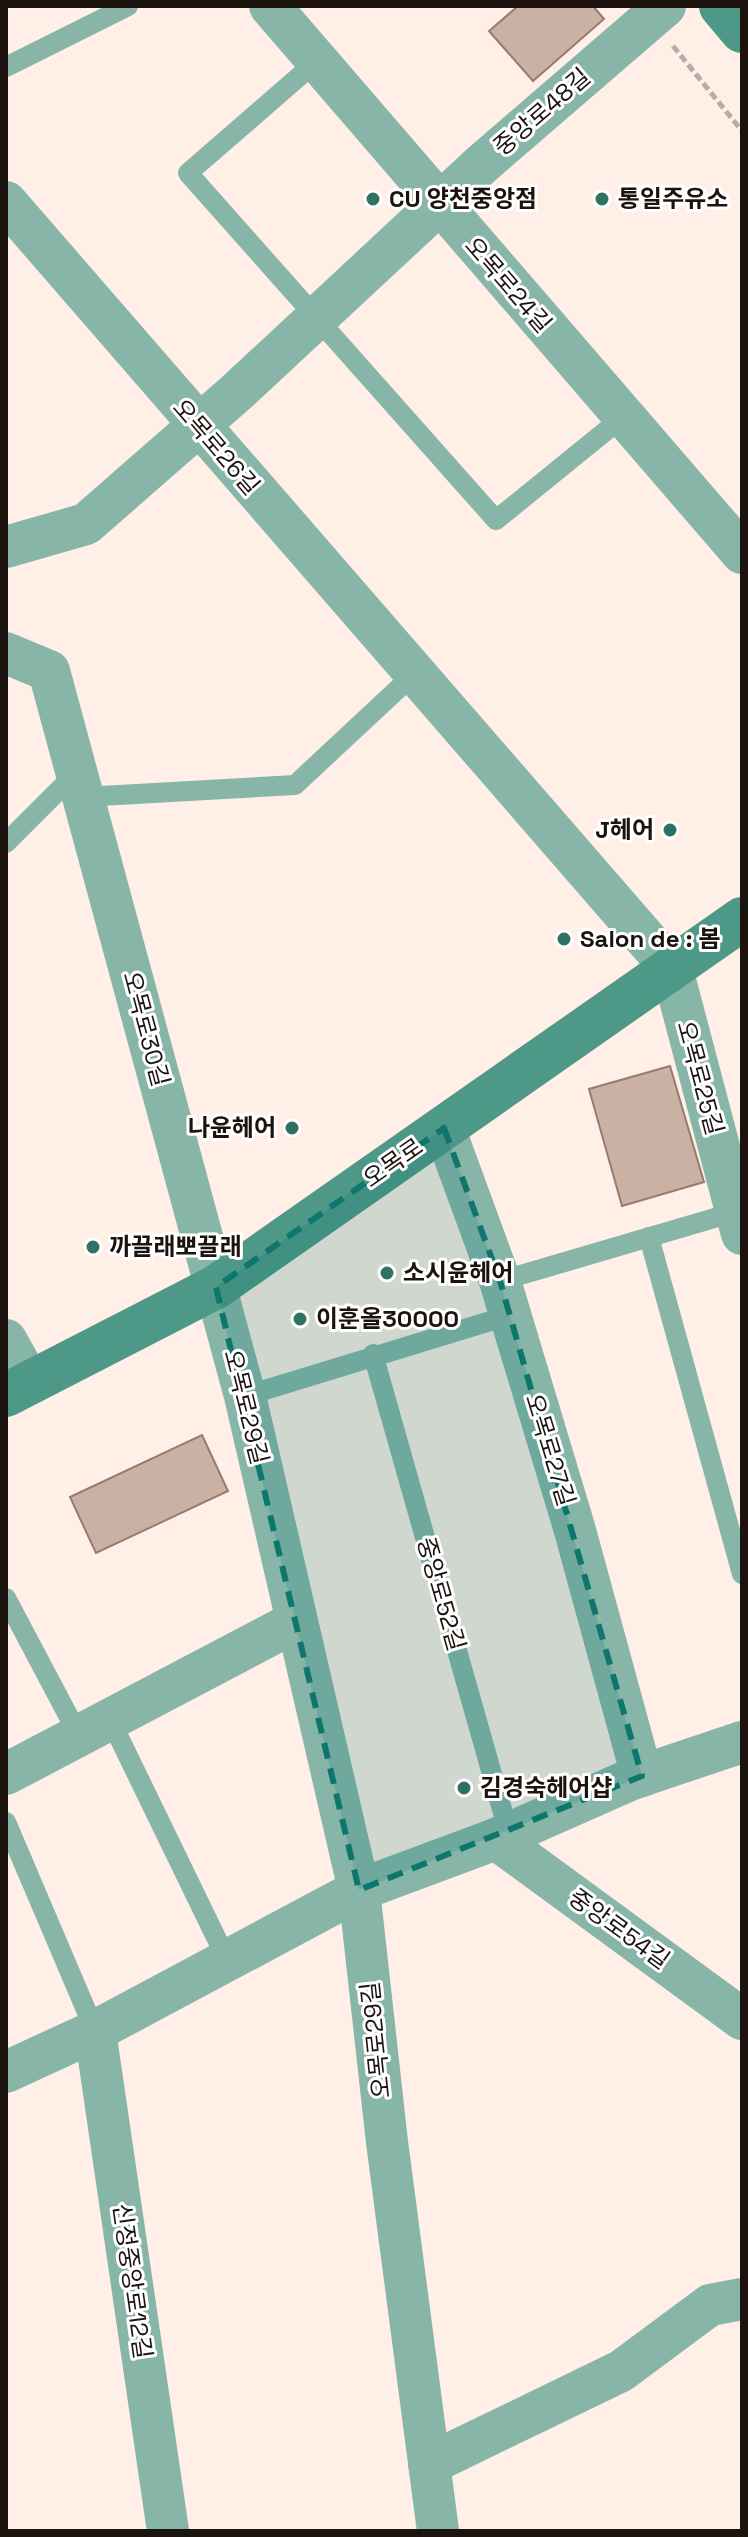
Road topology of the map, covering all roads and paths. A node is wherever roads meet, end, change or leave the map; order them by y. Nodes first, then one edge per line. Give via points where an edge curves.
1 (128, 6) edge
2 (270, 6) edge
3 (721, 6) edge
4 (657, 12) edge
5 (742, 31) edge
6 (317, 61) junction
7 (6, 67) edge
8 (742, 131) edge
9 (439, 205) junction
10 (10, 214) edge
11 (316, 319) junction
12 (623, 417) junction
13 (198, 427) junction
14 (6, 547) edge
15 (742, 553) edge
16 (6, 653) edge
17 (414, 674) junction
18 (80, 784) junction
19 (6, 843) edge
20 (742, 919) edge
21 (672, 969) junction
22 (444, 1128) junction
23 (739, 1223) edge
24 (649, 1237) junction
25 (216, 1287) junction
26 (505, 1298) junction
27 (6, 1340) edge
28 (373, 1354) junction
29 (18, 1389) edge
30 (245, 1396) junction
31 (742, 1574) edge
32 (6, 1598) edge
33 (295, 1622) junction
34 (94, 1728) junction
35 (742, 1742) edge
36 (6, 1774) edge
37 (642, 1776) junction
38 (6, 1822) edge
39 (502, 1836) junction
40 (359, 1890) junction
41 (227, 1960) junction
42 (742, 2019) edge
43 (95, 2031) junction
44 (6, 2072) edge
45 (742, 2299) edge
46 (429, 2464) junction
47 (168, 2531) edge
48 (438, 2531) edge

1 - 7 lane
2 - 6 street, 오목로24길
3 - 5 main road
4 - 8 path
4 - 9 street, 중앙로48길
6 - 9 street, 오목로24길
6 - 11 lane via 188,173
9 - 11 street, 중앙로48길
9 - 12 street, 오목로24길
10 - 13 street, 오목로26길
11 - 12 lane via 496,520
11 - 13 street, 중앙로48길
12 - 15 street, 오목로24길
13 - 14 street, 중앙로48길 via 86,524
13 - 17 street, 오목로26길
16 - 18 street, 오목로30길 via 49,671
17 - 18 lane via 295,785
17 - 21 street, 오목로26길
18 - 19 lane
18 - 25 street, 오목로30길
20 - 21 main road, 오목로
21 - 22 main road, 오목로
21 - 23 street, 오목로25길
22 - 25 main road, 오목로
22 - 26 street, 오목로27길
23 - 24 lane
24 - 26 lane
24 - 31 lane
25 - 29 main road, 오목로
25 - 30 street, 오목로29길
26 - 28 lane
26 - 37 street, 오목로27길
27 - 29 street, 오목로
28 - 30 lane
28 - 39 lane, 중앙로52길
30 - 33 street, 오목로29길
32 - 34 lane
33 - 34 street
33 - 40 street, 오목로29길
34 - 36 street
34 - 41 lane
35 - 37 street
37 - 39 street
38 - 43 lane
39 - 40 street
39 - 42 street, 중앙로54길
40 - 41 street
40 - 46 street, 오목로29길
41 - 43 street
43 - 44 street
43 - 47 street, 신정중앙로12길
45 - 46 street via 710,2305 621,2371
46 - 48 street, 오목로29길

